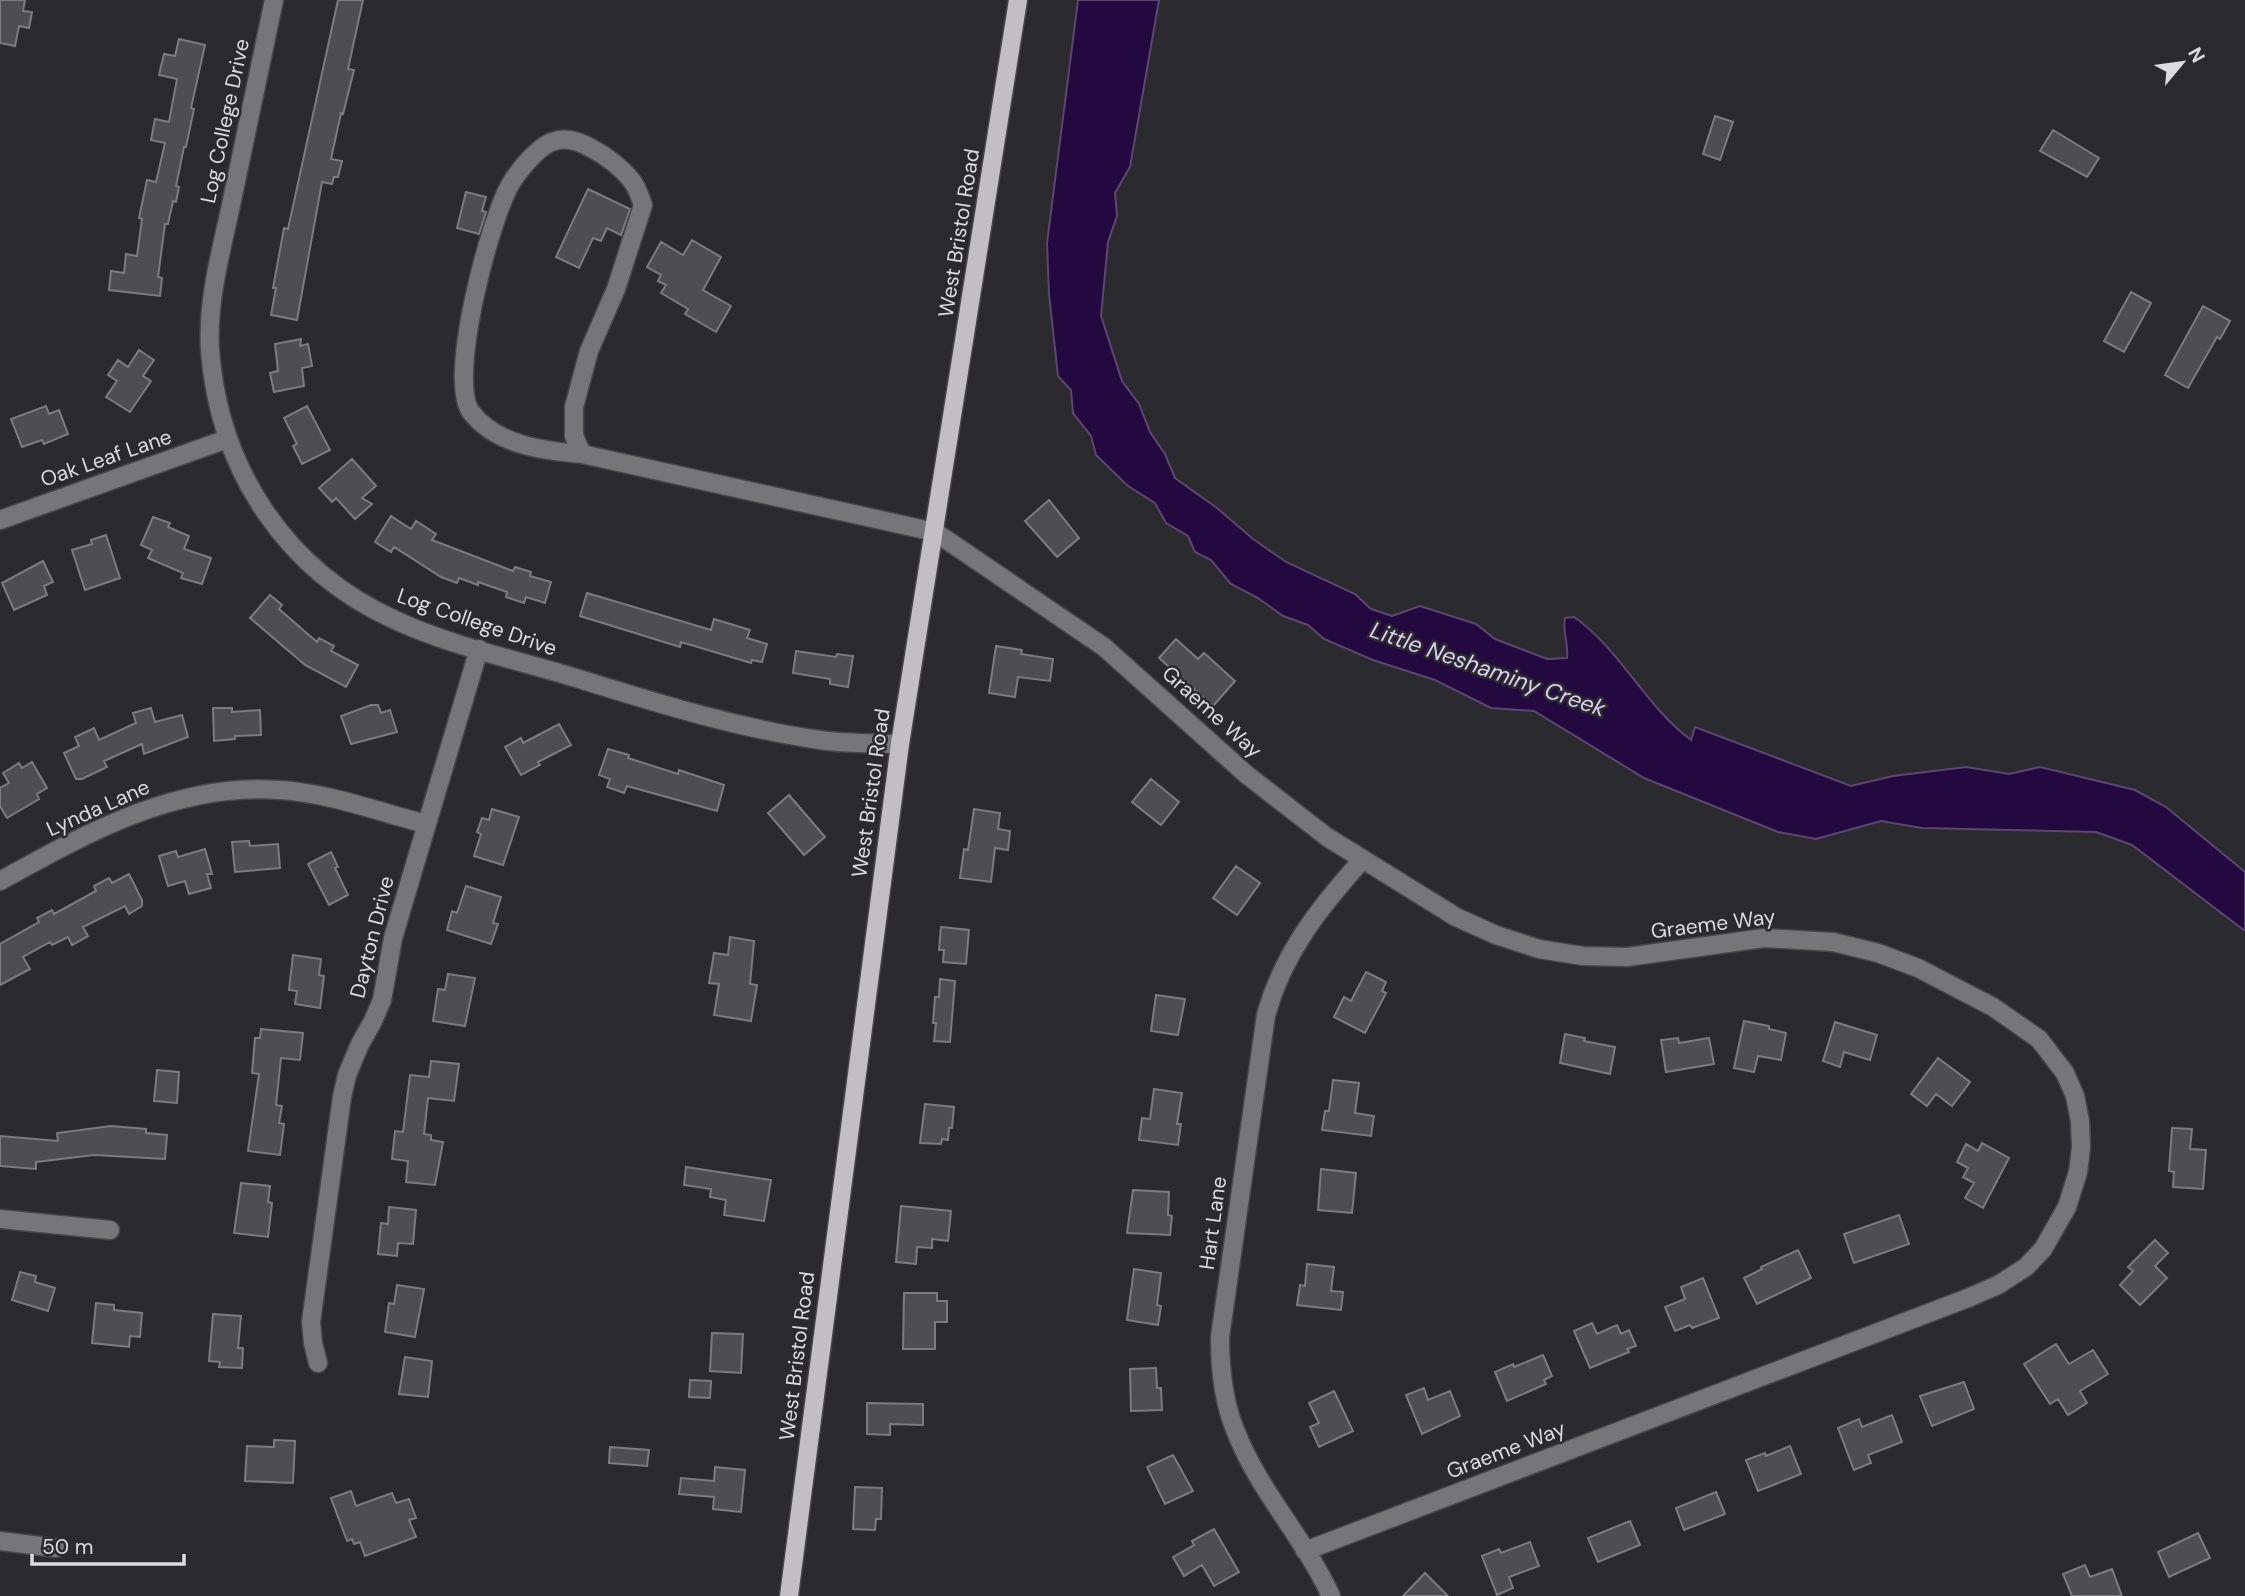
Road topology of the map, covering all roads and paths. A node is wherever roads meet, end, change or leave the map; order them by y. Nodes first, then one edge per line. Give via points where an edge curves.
1 (274, 0) edge
2 (1018, 0) edge
3 (227, 439) junction
4 (582, 454) junction
5 (0, 520) edge
6 (935, 532) junction
7 (479, 649) junction
8 (900, 744) junction
9 (426, 824) junction
10 (1362, 860) junction
11 (0, 881) edge
12 (0, 1219) edge
13 (110, 1230) dead end
14 (318, 1363) dead end
15 (0, 1541) edge
16 (56, 1548) dead end
17 (1305, 1551) junction
18 (789, 1596) edge
19 (1331, 1596) edge

1 - 3 street, Log College Drive via 211,306 214,388
2 - 6 main road, West Bristol Road
3 - 5 street, Oak Leaf Lane
3 - 7 street, Log College Drive via 261,506 301,556 330,582 394,620
4 - 4 street via 520,444 490,431 469,410 463,379 473,304 495,218 511,184 538,151 554,141 576,141 598,152 632,181 643,205 573,407 574,436
4 - 6 street
6 - 8 main road, West Bristol Road
6 - 10 street, Graeme Way via 1104,647 1247,775
7 - 8 street, Log College Drive via 760,730 824,741
7 - 9 street, Dayton Drive
8 - 18 main road, West Bristol Road
9 - 11 street, Lynda Lane via 281,790 203,795 117,820
9 - 14 street, Dayton Drive via 393,937 382,999 351,1064 342,1097 311,1322
10 - 17 street, Hart Lane via 1313,918 1272,990 1220,1337 1226,1404 1236,1432
10 - 17 street, Graeme Way via 1476,927 1539,949 1627,957 1787,938 1833,942 1918,968 1993,1007 2039,1039 2065,1073 2075,1096 2081,1148 2078,1172 2057,1229 2026,1267 1997,1285
12 - 13 street
15 - 16 street
17 - 19 street, Hart Lane

